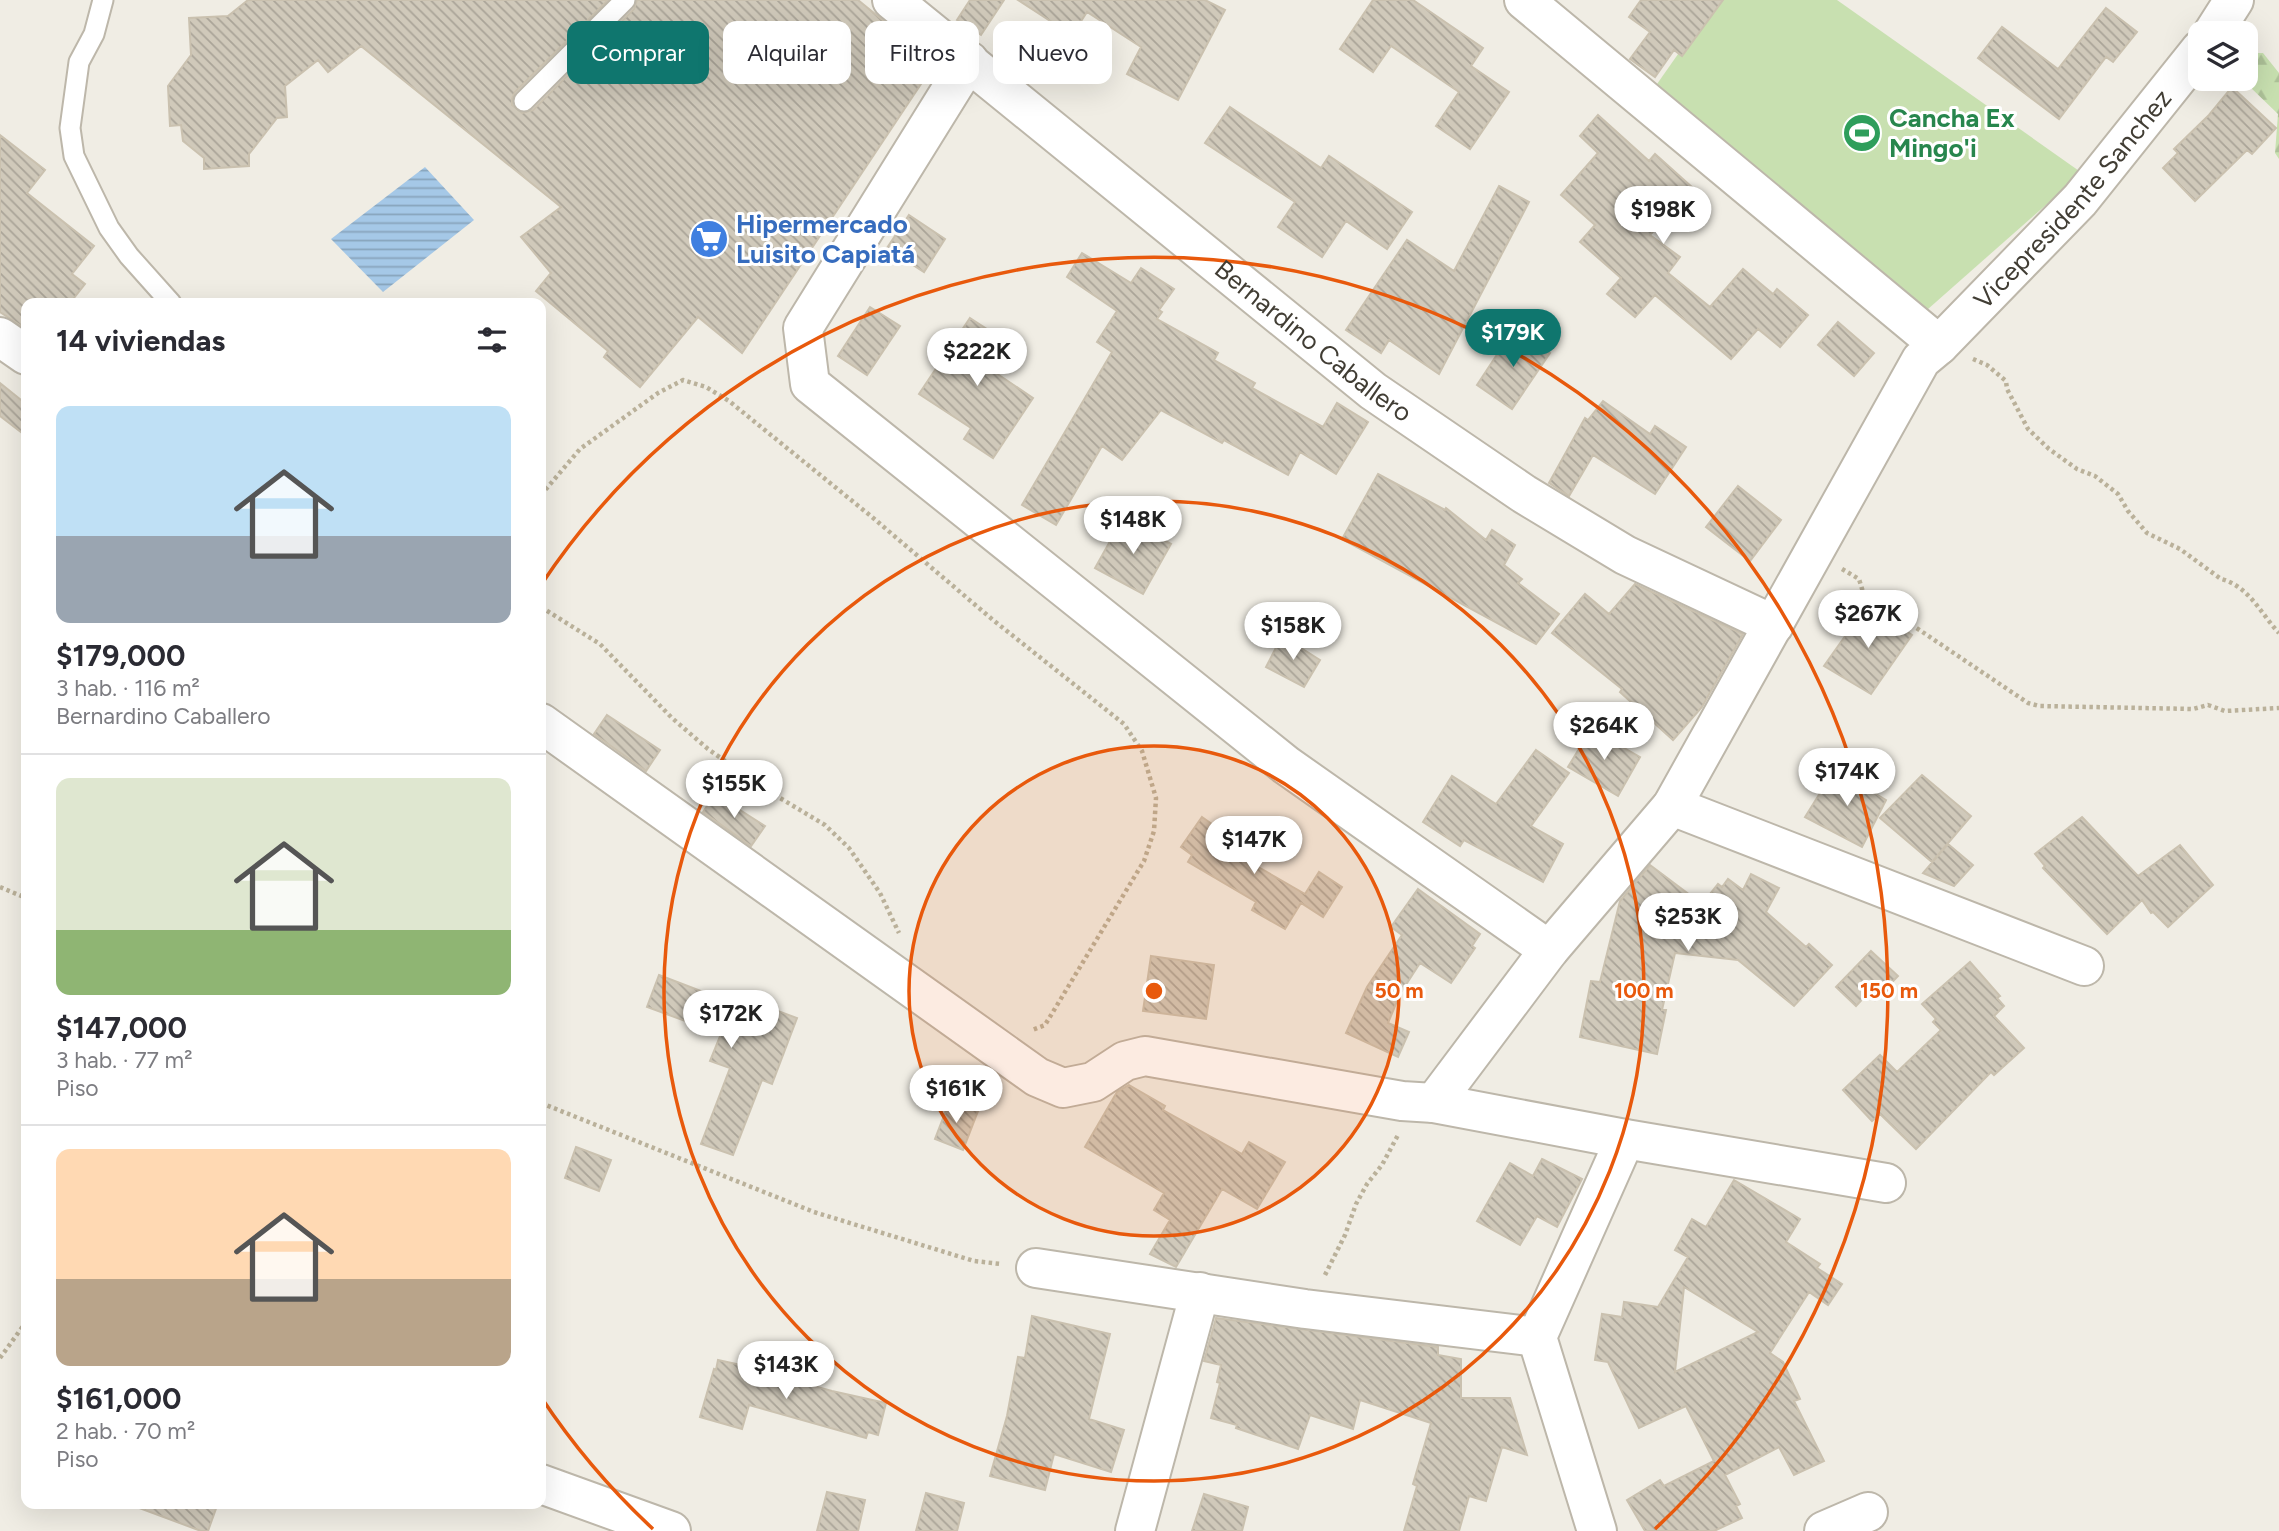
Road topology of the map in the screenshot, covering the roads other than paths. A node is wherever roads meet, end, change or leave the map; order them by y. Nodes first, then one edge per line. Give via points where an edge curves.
1 (103, 0) edge
2 (625, 0) edge
3 (892, 0) edge
4 (1524, 0) edge
5 (2234, 0) edge
6 (919, 21) edge
7 (2221, 21) edge
8 (2188, 65) edge
9 (979, 69) edge
10 (955, 84) edge
11 (524, 101) dead end
12 (167, 298) edge
13 (0, 337) edge
14 (21, 352) edge
15 (1930, 353) junction
16 (1774, 625) junction
17 (546, 727) edge
18 (1672, 806) junction
19 (1549, 950) junction
20 (2084, 966) dead end
21 (1418, 1102) junction
22 (1625, 1139) junction
23 (1886, 1183) dead end
24 (1037, 1268) road end
25 (1200, 1292) junction
26 (1537, 1337) junction
27 (546, 1486) edge
28 (1868, 1512) dead end
29 (671, 1531) edge
30 (1135, 1531) edge
31 (1597, 1531) edge
32 (1824, 1531) edge

1 - 12 lane via 94,34 79,62 70,128 74,156 109,228
2 - 11 lane
3 - 6 street, Bernardino Caballero
4 - 15 street
5 - 7 street
8 - 15 street, Vicepresidente Sanchez via 2080,200
9 - 16 street, Bernardino Caballero via 1373,391 1524,494 1625,555
10 - 19 street via 803,328 810,384 1286,765
13 - 14 street
15 - 16 street, Vicepresidente Sanchez
16 - 18 street, Vicepresidente Sanchez
17 - 21 street via 1037,1077 1063,1088 1093,1082 1125,1061 1145,1056
18 - 19 street, Vicepresidente Sanchez
18 - 20 street
19 - 21 street, Vicepresidente Sanchez
21 - 22 street
22 - 23 street
22 - 26 street
24 - 25 street
25 - 26 street
25 - 30 street
26 - 31 street
27 - 29 street
28 - 32 street

